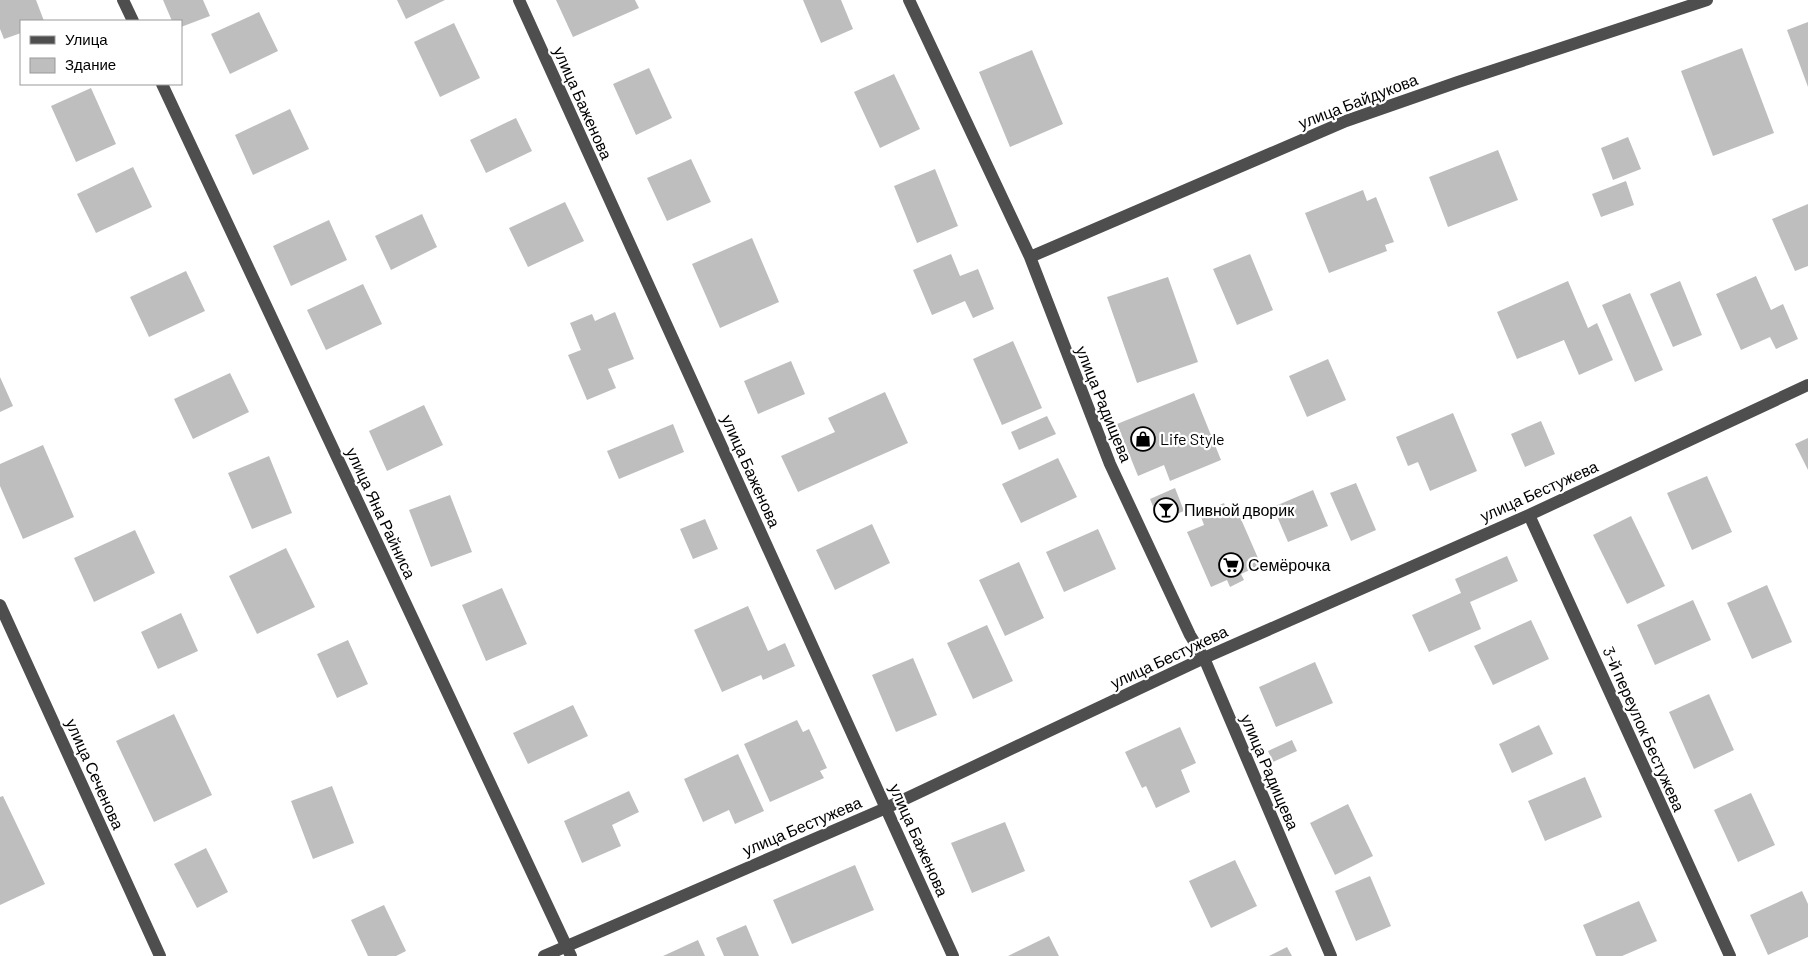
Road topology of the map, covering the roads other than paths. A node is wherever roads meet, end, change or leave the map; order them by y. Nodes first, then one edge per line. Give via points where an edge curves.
1 (123, 0) edge
2 (519, 0) edge
3 (909, 0) edge
4 (1707, 0) edge
5 (133, 20) edge
6 (162, 85) edge
7 (1030, 257) junction
8 (1808, 385) edge
9 (1529, 515) junction
10 (0, 604) edge
11 (1204, 658) junction
12 (886, 808) junction
13 (569, 951) edge
14 (160, 956) edge
15 (544, 956) edge
16 (953, 956) edge
17 (1331, 956) edge
18 (1730, 956) edge

1 - 5 street
2 - 12 street, улица Баженова
3 - 7 street, улица Радищева
4 - 7 street, улица Байдукова via 1346,121
6 - 13 street, улица Яна Райниса
7 - 11 street, улица Радищева via 1110,464
8 - 9 street, улица Бестужева
9 - 11 street, улица Бестужева
9 - 18 street, 3-й переулок Бестужева
10 - 14 street, улица Сеченова
11 - 12 street, улица Бестужева
11 - 17 street, улица Радищева
12 - 13 street, улица Бестужева
12 - 16 street, улица Баженова
13 - 15 street, улица Бестужева

